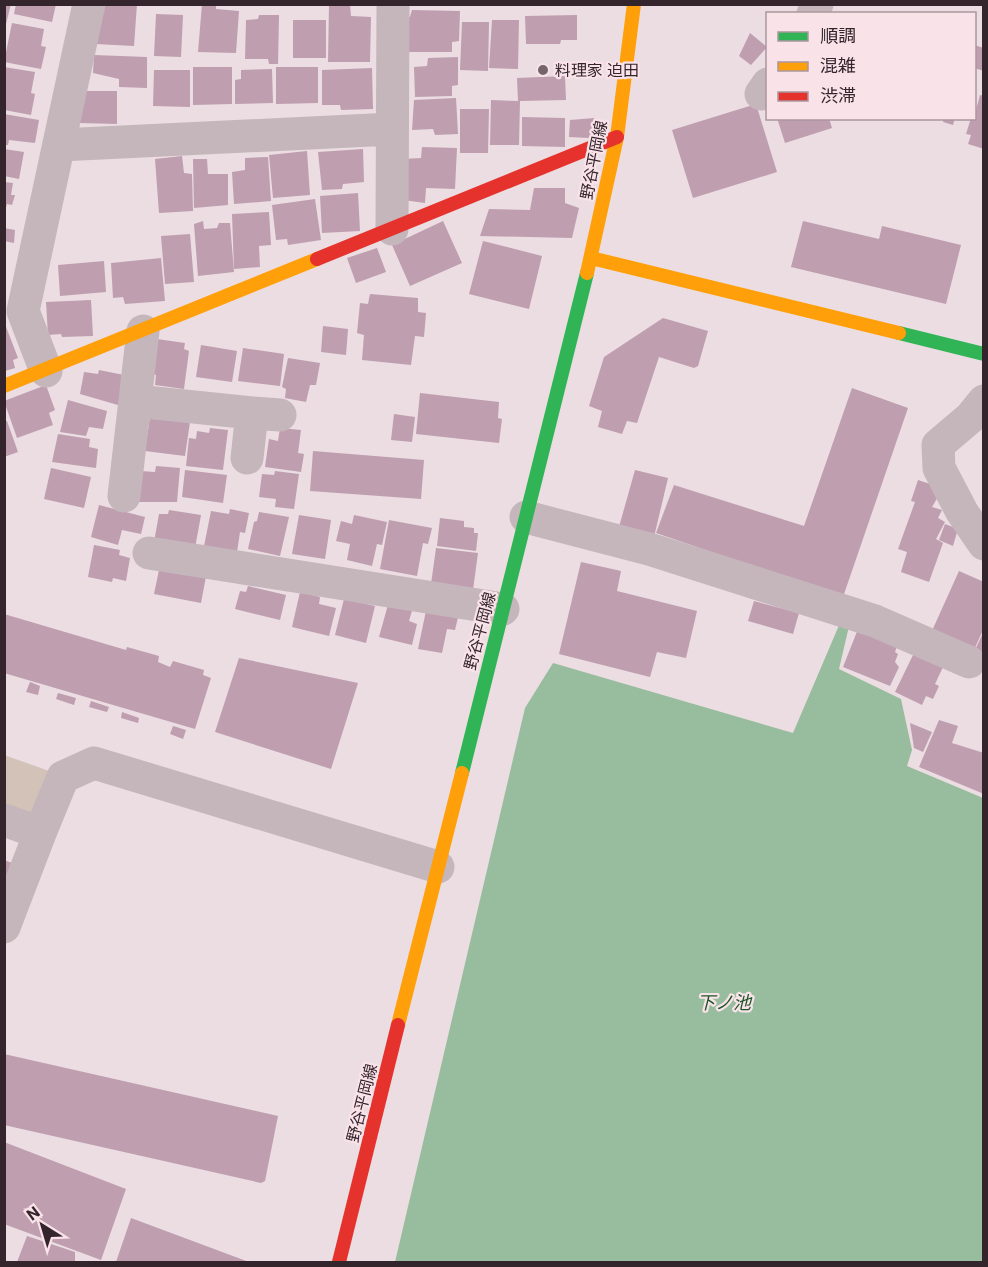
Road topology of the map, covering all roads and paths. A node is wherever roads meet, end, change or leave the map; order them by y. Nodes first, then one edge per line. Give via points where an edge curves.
1 (89, 4) edge
2 (393, 4) edge
3 (634, 4) edge
4 (392, 129) junction
5 (617, 137) junction
6 (60, 145) junction
7 (392, 230) junction
8 (591, 258) junction
9 (143, 331) junction
10 (984, 354) edge
11 (46, 371) junction
12 (4, 386) edge
13 (136, 401) junction
14 (984, 401) edge
15 (247, 458) dead end
16 (124, 496) dead end
17 (526, 517) junction
18 (984, 544) edge
19 (149, 552) dead end
20 (503, 609) junction
21 (969, 662) dead end
22 (4, 820) edge
23 (40, 833) junction
24 (438, 867) junction
25 (4, 927) edge
26 (339, 1263) edge

1 - 6 street
2 - 4 street
3 - 5 main road, 野谷平岡線
4 - 6 street
4 - 7 street
5 - 7 main road
5 - 8 main road, 野谷平岡線
6 - 11 street via 23,311
7 - 9 main road
8 - 10 main road
8 - 17 main road, 野谷平岡線
9 - 11 main road
9 - 13 street
11 - 12 main road
13 - 15 street via 266,414
13 - 16 street
14 - 18 street via 938,445 939,468
17 - 20 main road, 野谷平岡線
17 - 21 street via 649,549 875,621
19 - 20 street via 227,578 335,568
20 - 24 main road, 野谷平岡線
22 - 23 street
23 - 24 street via 63,777 94,763
23 - 25 street
24 - 26 main road, 野谷平岡線

